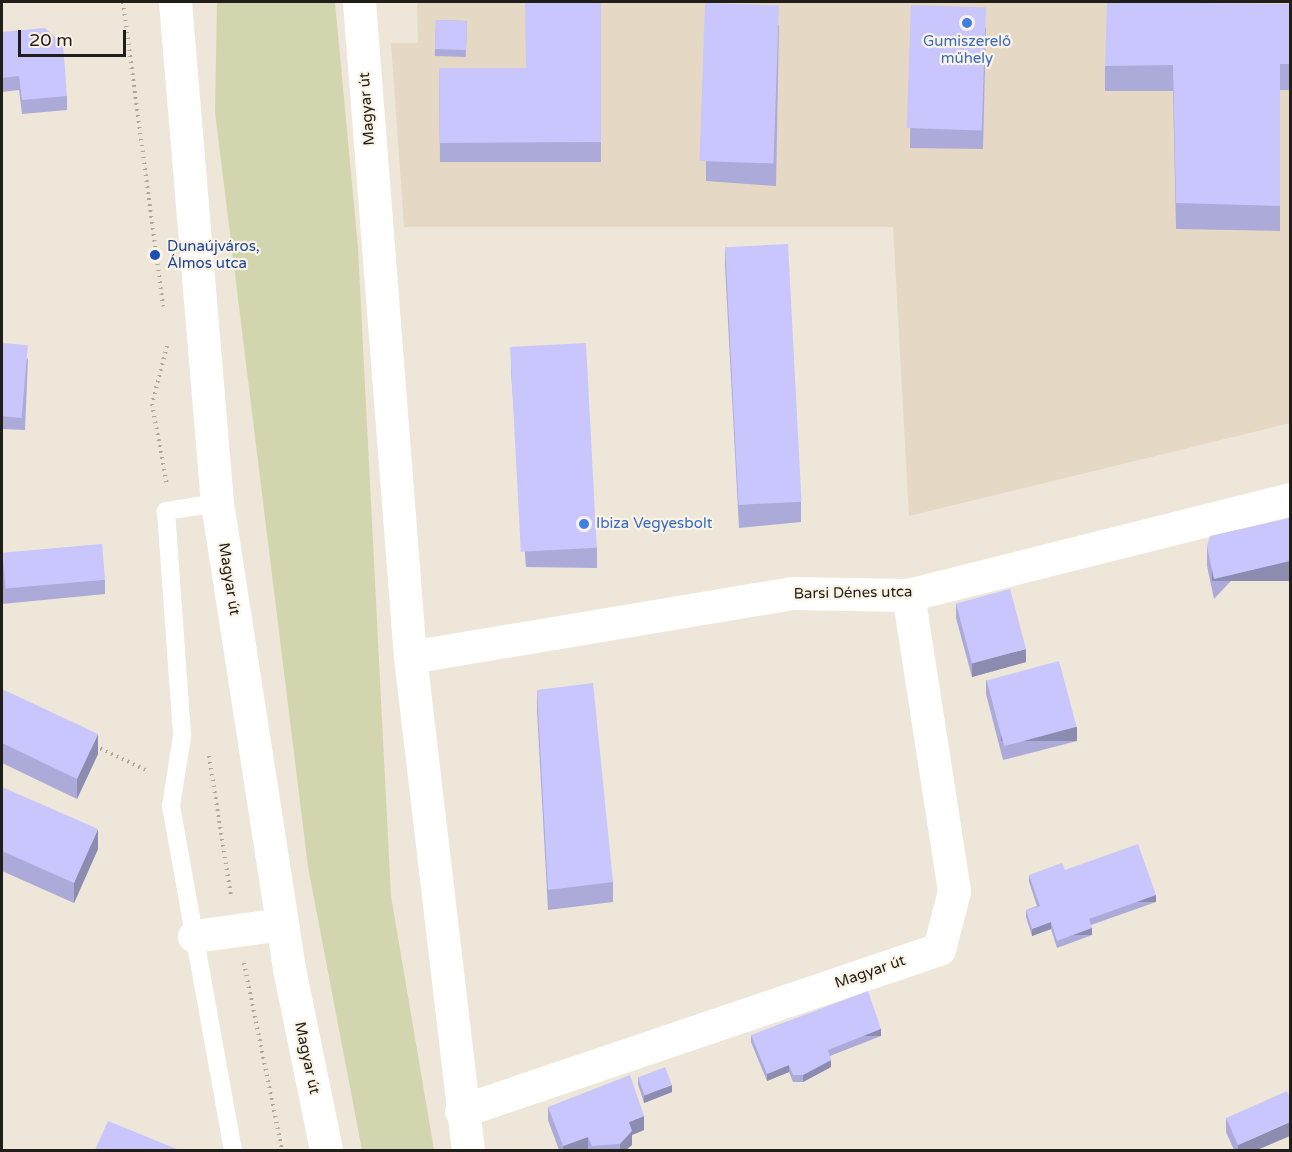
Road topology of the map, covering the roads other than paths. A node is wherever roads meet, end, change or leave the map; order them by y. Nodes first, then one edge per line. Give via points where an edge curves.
1 (175, 2) edge
2 (359, 2) edge
3 (1290, 499) edge
4 (217, 503) junction
5 (908, 596) junction
6 (410, 657) junction
7 (282, 924) junction
8 (194, 936) junction
9 (461, 1112) junction
10 (233, 1150) edge
11 (326, 1150) edge
12 (468, 1150) edge

1 - 4 street, Magyar út
2 - 6 street, Magyar út
3 - 5 street, Barsi Dénes utca
4 - 7 street, Magyar út
4 - 8 lane via 166,511 182,735 171,806
5 - 6 street, Barsi Dénes utca via 791,593
5 - 9 street, Magyar út via 954,891 939,949
6 - 9 street, Magyar út
7 - 8 street
7 - 11 street, Magyar út
8 - 10 lane
9 - 12 street, Magyar út

